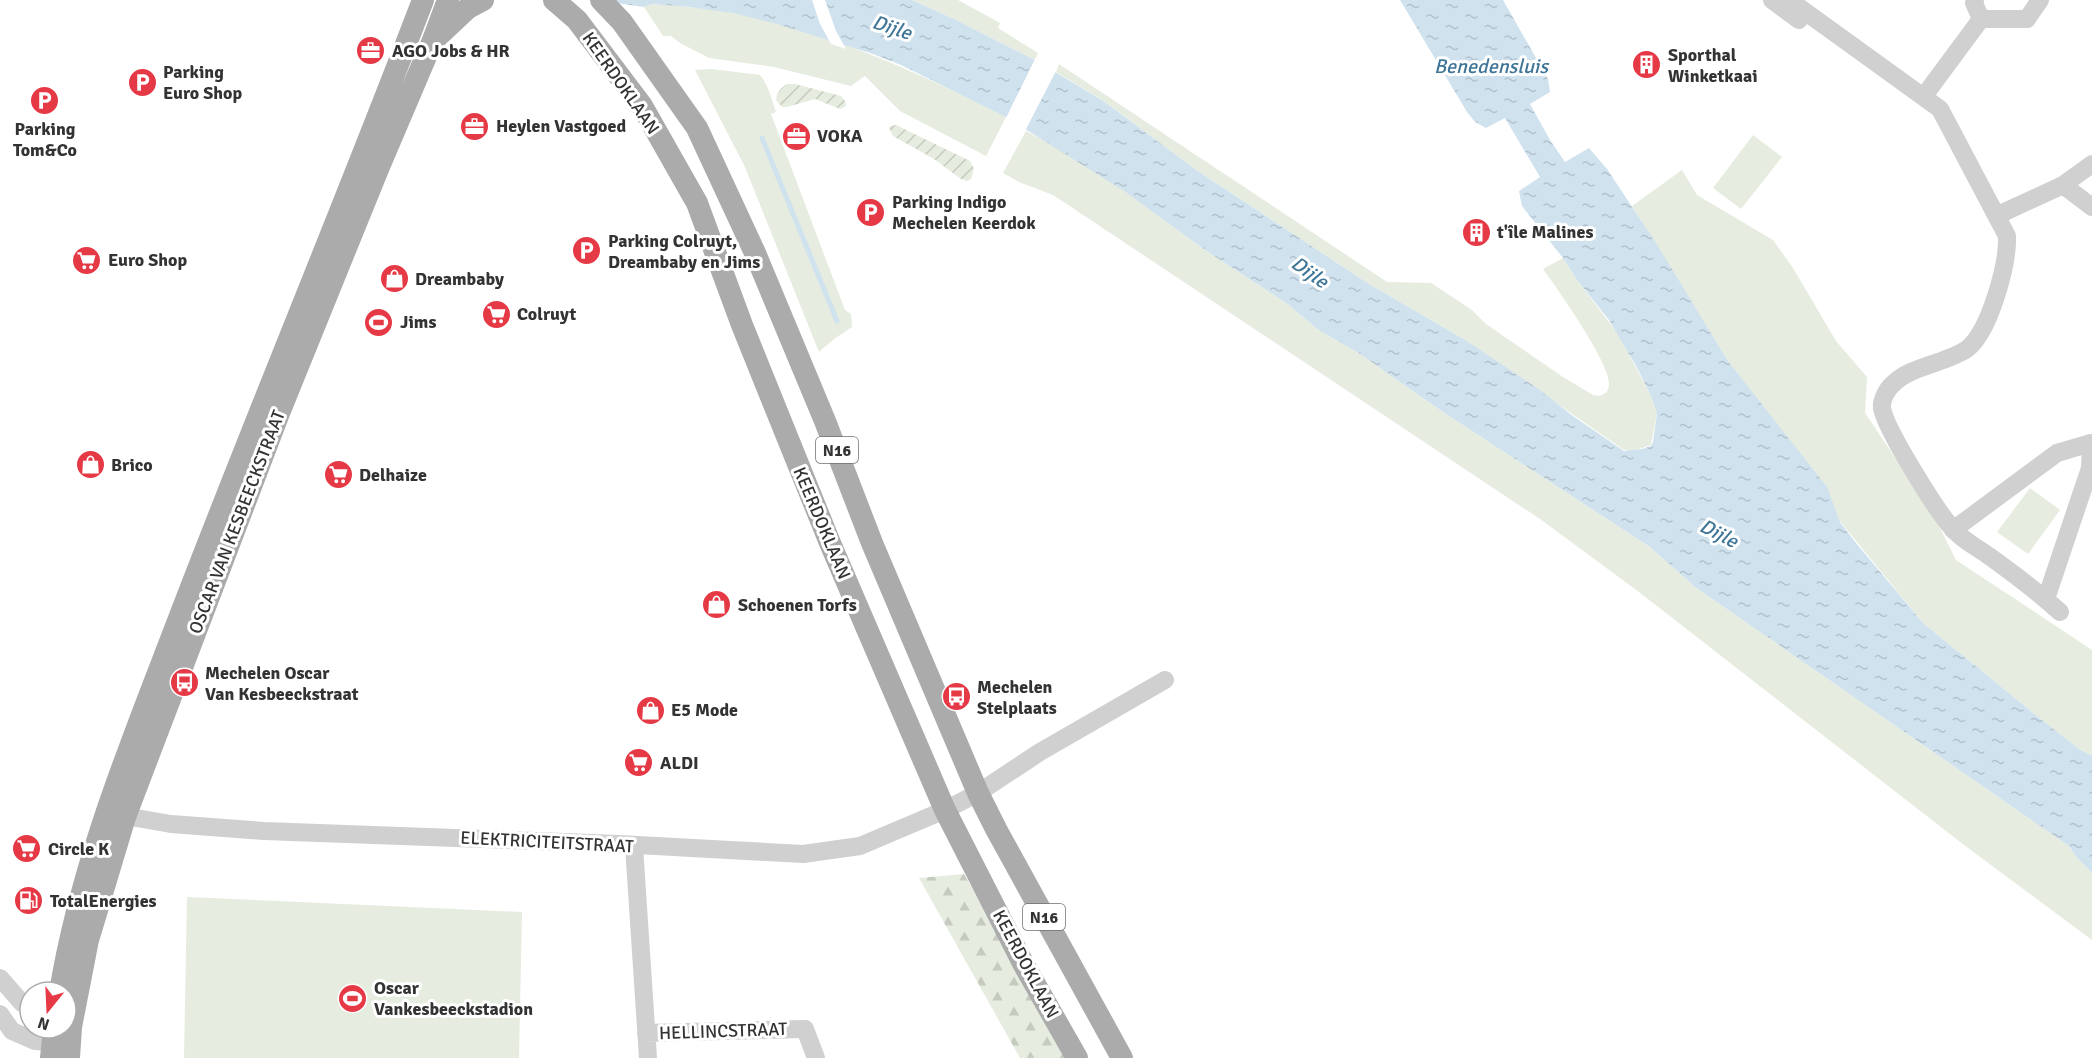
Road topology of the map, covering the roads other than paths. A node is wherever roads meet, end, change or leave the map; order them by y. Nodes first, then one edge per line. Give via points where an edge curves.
1 (423, 0) edge
2 (448, 0) edge
3 (483, 0) edge
4 (554, 0) edge
5 (1772, 0) edge
6 (1974, 0) edge
7 (2040, 0) edge
8 (602, 1) edge
9 (1789, 13) junction
10 (1981, 19) junction
11 (1805, 25) dead end
12 (433, 39) junction
13 (1924, 96) junction
14 (2092, 164) edge
15 (2063, 185) junction
16 (2092, 207) edge
17 (1998, 214) junction
18 (2092, 442) edge
19 (1953, 530) junction
20 (2046, 599) junction
21 (2060, 612) dead end
22 (1165, 680) dead end
23 (978, 793) junction
24 (945, 810) junction
25 (115, 814) junction
26 (634, 846) junction
27 (0, 978) edge
28 (62, 980) edge
29 (76, 980) edge
30 (18, 1000) edge
31 (0, 1014) edge
32 (646, 1033) junction
33 (18, 1034) edge
34 (60, 1040) edge
35 (69, 1058) edge
36 (648, 1058) edge
37 (816, 1058) edge
38 (1077, 1058) edge
39 (1122, 1058) edge

1 - 25 main road, OSCAR VAN KESBEECKSTRAAT via 238,465
2 - 12 main road, OSCAR VAN KESBEECKSTRAAT
3 - 12 main road
4 - 24 main road, KEERDOKLAAN / N16 via 577,20 642,106 697,203 826,532
5 - 9 street
6 - 10 street
7 - 10 street via 2027,19
8 - 23 main road, KEERDOKLAAN / N16 via 622,22 697,128 755,253
9 - 11 street
9 - 13 street via 1796,4
10 - 13 street
12 - 25 main road, OSCAR VAN KESBEECKSTRAAT
13 - 17 street via 1940,109
14 - 15 street
15 - 16 street
15 - 17 street
17 - 19 street via 2007,236 2007,253 1982,330 1966,349 1893,383 1882,405 1886,423
18 - 19 street via 2058,453
18 - 20 street via 2090,468
19 - 20 street
20 - 21 street
22 - 23 street, ELEKTRICITEITSTRAAT via 1040,752
23 - 24 street, ELEKTRICITEITSTRAAT
23 - 39 main road, KEERDOKLAAN / N16
24 - 26 street, ELEKTRICITEITSTRAAT via 860,846 803,854
24 - 38 main road, KEERDOKLAAN / N16 via 1024,965
25 - 26 street, ELEKTRICITEITSTRAAT via 171,824 264,831
25 - 28 main road, OSCAR VAN KESBEECKSTRAAT via 70,933
25 - 29 main road, OSCAR VAN KESBEECKSTRAAT
26 - 32 street
27 - 30 street
31 - 33 street
32 - 36 street
32 - 37 street, HELLINCSTRAAT via 805,1029
34 - 35 main road, OSCAR VAN KESBEECKSTRAAT

